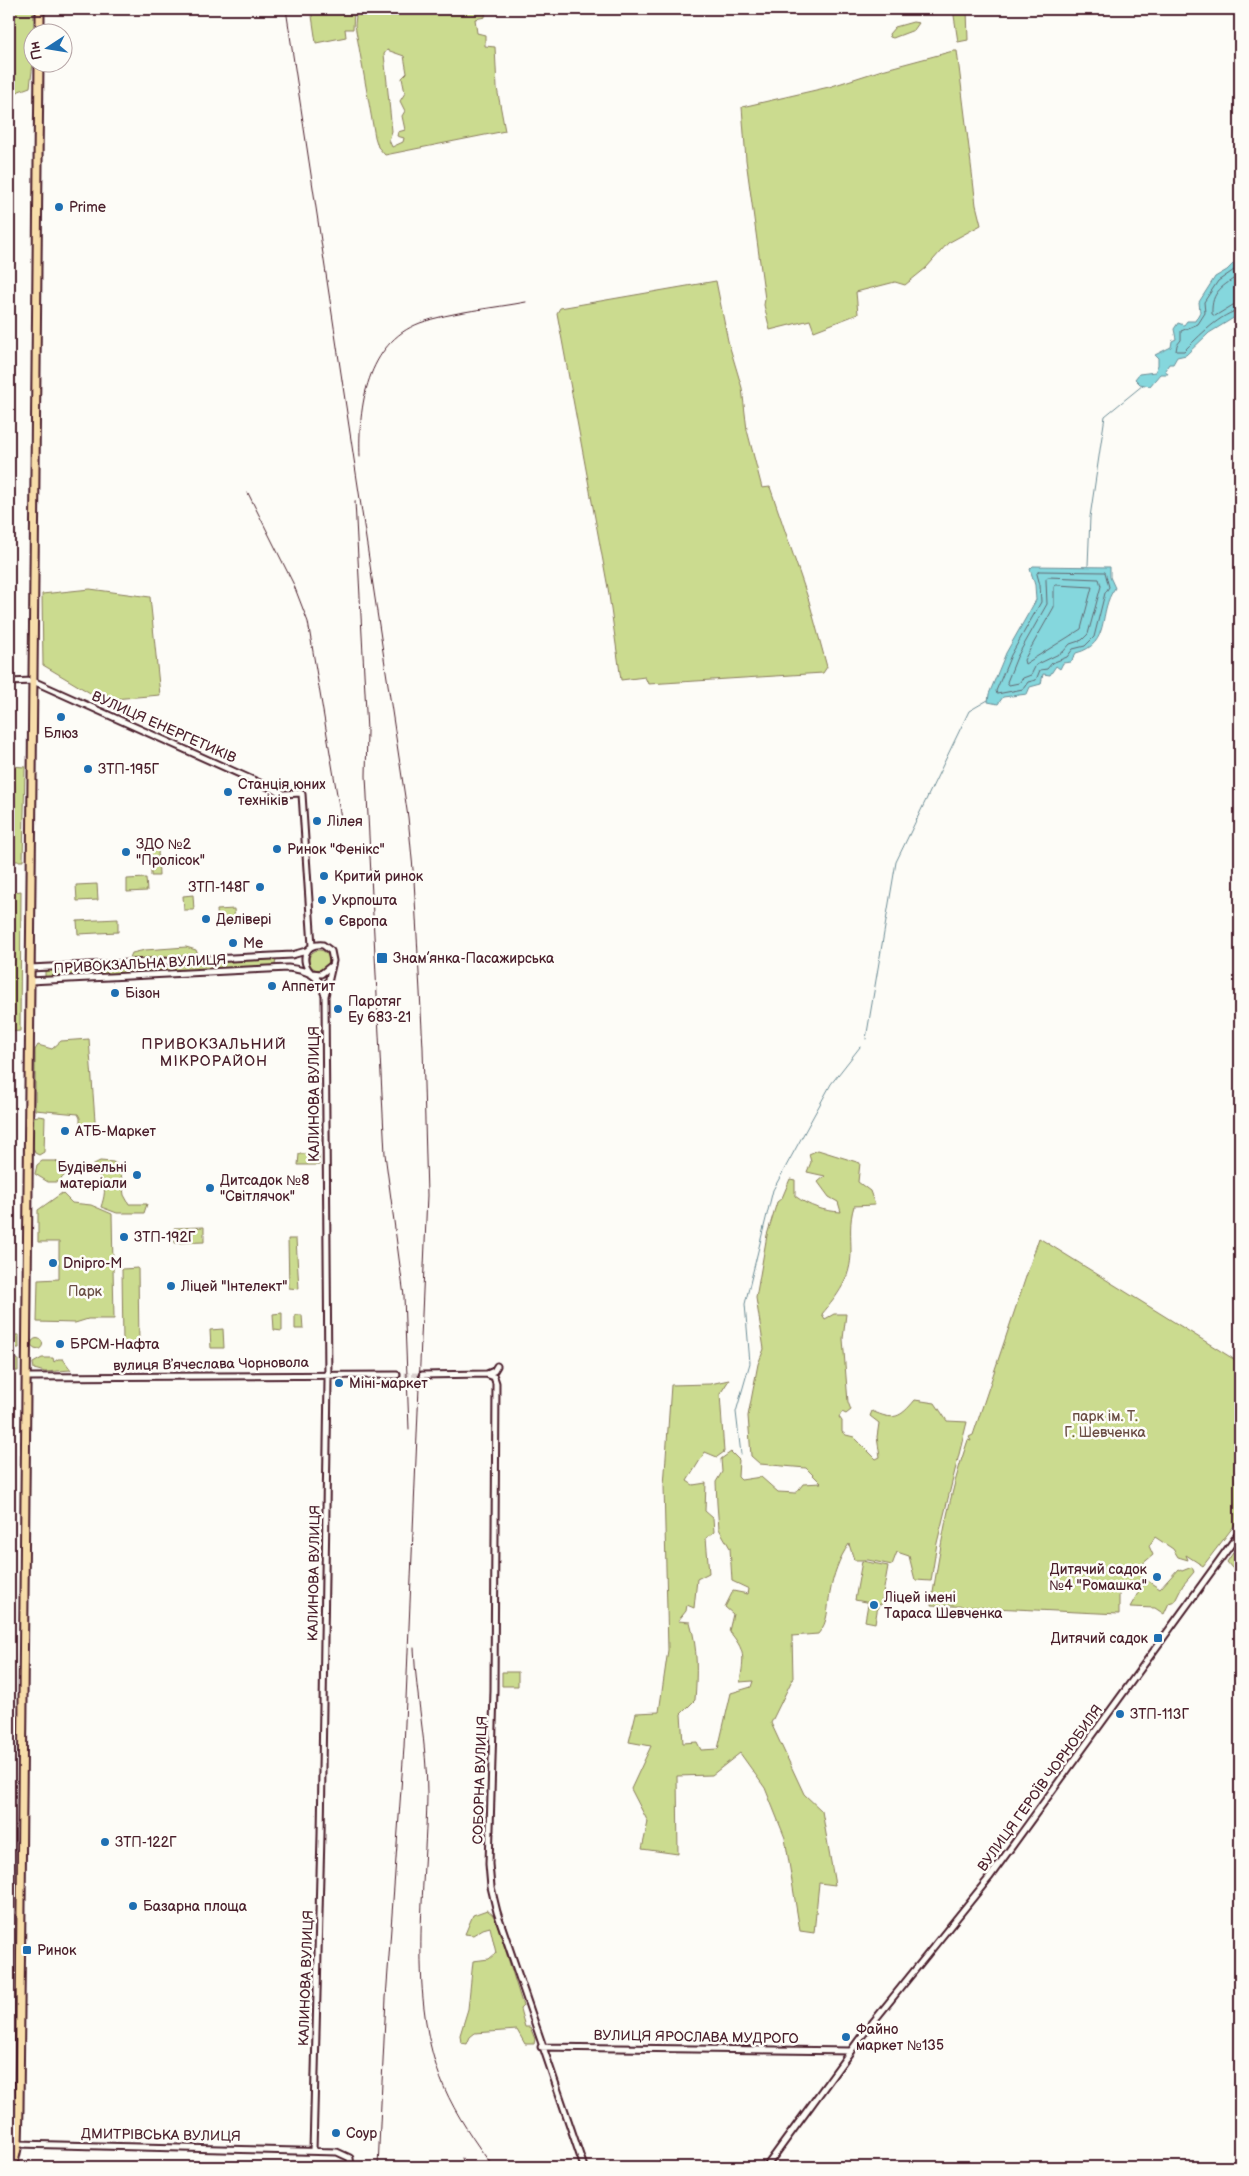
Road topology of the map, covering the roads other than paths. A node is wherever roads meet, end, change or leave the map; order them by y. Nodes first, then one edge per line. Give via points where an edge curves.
1 (40, 9) edge
2 (40, 22) edge
3 (39, 72) edge
4 (33, 681) junction
5 (9, 682) edge
6 (312, 946) junction
7 (306, 951) junction
8 (331, 966) junction
9 (30, 968) junction
10 (311, 973) junction
11 (30, 981) junction
12 (325, 996) junction
13 (497, 1366) dead end
14 (328, 1374) junction
15 (396, 1374) tunnel mouth
16 (422, 1374) tunnel mouth
17 (486, 1374) junction
18 (27, 1376) junction
19 (1240, 1532) edge
20 (541, 2047) junction
21 (851, 2051) junction
22 (9, 2144) edge
23 (18, 2144) junction
24 (313, 2151) junction
25 (583, 2165) edge
26 (13, 2167) edge
27 (351, 2167) edge
28 (766, 2167) edge

1 - 2 main road
3 - 4 main road
4 - 5 street, ВУЛИЦЯ ЕНЕРГЕТИКІВ
4 - 6 street, ВУЛИЦЯ ЕНЕРГЕТИКІВ via 284,794 300,792 304,801
4 - 9 main road
6 - 7 street
6 - 8 street via 327,947 333,956
7 - 9 street, ПРИВОКЗАЛЬНА ВУЛИЦЯ
7 - 10 street via 304,965
8 - 10 street via 321,974
8 - 12 street, КАЛИНОВА ВУЛИЦЯ
9 - 11 main road
10 - 11 street, ПРИВОКЗАЛЬНА ВУЛИЦЯ via 278,969
10 - 12 street via 320,982
11 - 18 main road
12 - 14 street, КАЛИНОВА ВУЛИЦЯ
13 - 17 street
14 - 15 street, вулиця Вʼячеслава Чорновола
14 - 18 street, вулиця Вʼячеслава Чорновола
14 - 24 street, КАЛИНОВА ВУЛИЦЯ via 322,1835
16 - 17 street
17 - 20 street, СОБОРНА ВУЛИЦЯ via 494,1377 496,1383 494,1708 489,1869 497,1912
18 - 23 main road
19 - 21 street, ВУЛИЦЯ ГЕРОЇВ ЧОРНОБИЛЯ via 989,1878
20 - 21 street, ВУЛИЦЯ ЯРОСЛАВА МУДРОГО
20 - 25 street, СОБОРНА ВУЛИЦЯ
21 - 28 street, ВУЛИЦЯ ГЕРОЇВ ЧОРНОБИЛЯ
22 - 23 main road, ДМИТРІВСЬКА ВУЛИЦЯ
23 - 24 street, ДМИТРІВСЬКА ВУЛИЦЯ
23 - 26 main road
24 - 27 street, ДМИТРІВСЬКА ВУЛИЦЯ via 342,2153 350,2158

